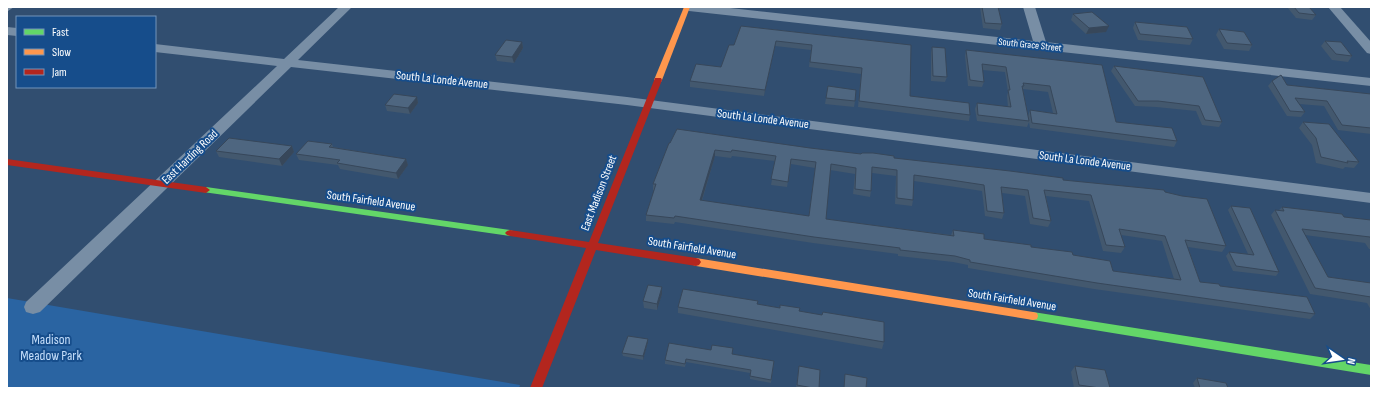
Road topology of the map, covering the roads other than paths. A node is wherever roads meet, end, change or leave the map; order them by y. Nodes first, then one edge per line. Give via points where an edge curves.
1 (346, 7) edge
2 (688, 7) edge
3 (1029, 7) edge
4 (1334, 7) edge
5 (1041, 46) junction
6 (156, 48) edge
7 (1371, 50) edge
8 (287, 64) junction
9 (1371, 82) edge
10 (647, 104) junction
11 (7, 162) edge
12 (162, 184) junction
13 (1371, 198) edge
14 (592, 245) junction
15 (33, 307) dead end
16 (1371, 370) edge
17 (536, 388) edge

1 - 8 street, East Harding Road
2 - 5 street, South Grace Street
2 - 10 street, East Madison Street
3 - 5 street
4 - 7 street
5 - 9 street, South Grace Street
6 - 8 street, South La Londe Avenue
8 - 10 street, South La Londe Avenue
8 - 12 street, East Harding Road
10 - 13 street, South La Londe Avenue
10 - 14 street, East Madison Street
11 - 12 street, South Fairfield Avenue
12 - 14 street, South Fairfield Avenue
12 - 15 street, East Harding Road
14 - 16 street, South Fairfield Avenue
14 - 17 street, East Madison Street

